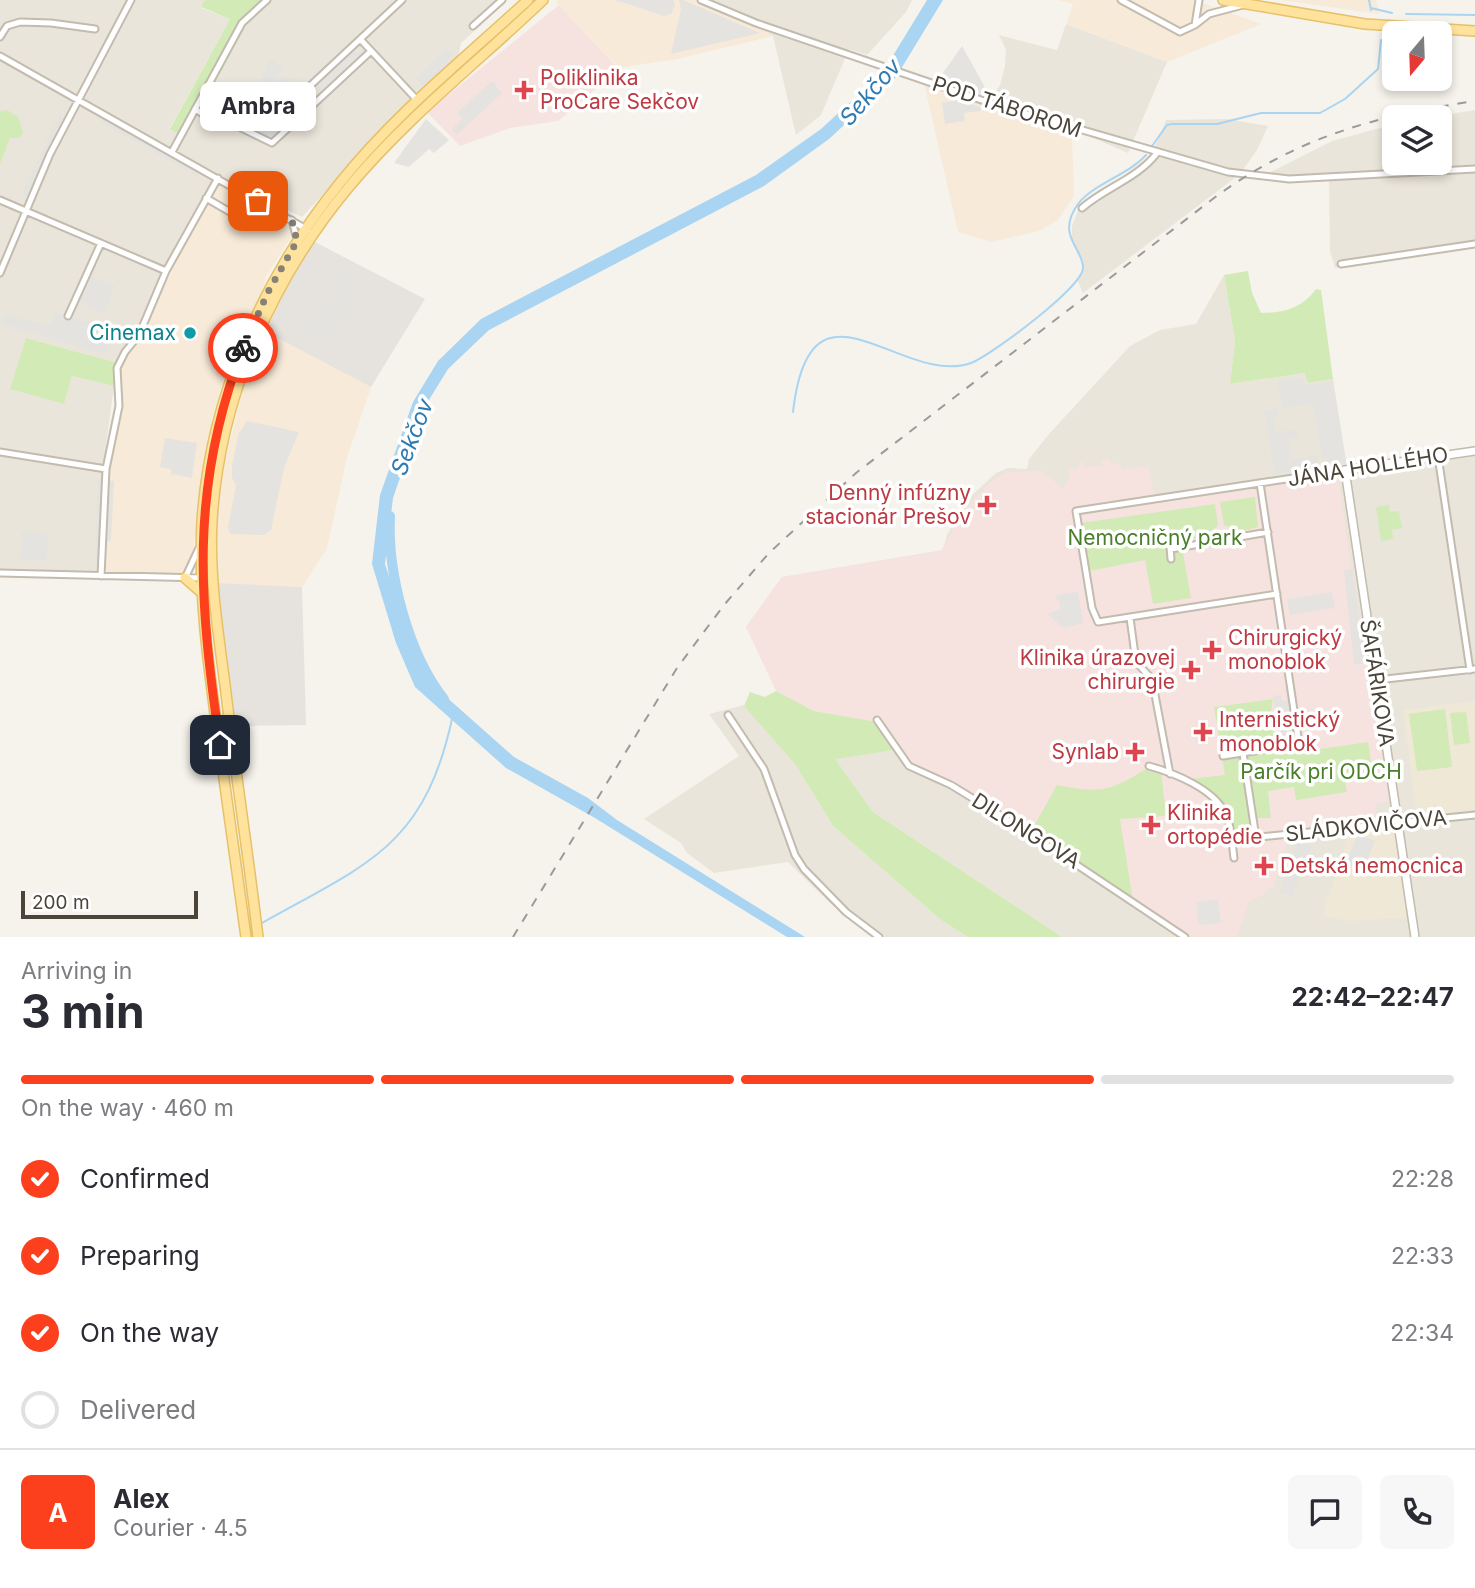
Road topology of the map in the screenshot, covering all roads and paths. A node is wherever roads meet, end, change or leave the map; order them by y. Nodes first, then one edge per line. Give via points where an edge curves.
1 (131, 0) edge
2 (267, 0) edge
3 (402, 0) edge
4 (502, 0) edge
5 (528, 0) edge
6 (543, 0) edge
7 (701, 0) edge
8 (1121, 0) edge
9 (1199, 0) edge
10 (1223, 0) edge
11 (1241, 2) edge
12 (1195, 25) junction
13 (473, 26) dead end
14 (94, 29) dead end
15 (1475, 31) edge
16 (0, 37) edge
17 (361, 40) junction
18 (371, 51) junction
19 (0, 56) edge
20 (311, 85) dead end
21 (78, 99) junction
22 (421, 106) junction
23 (195, 109) junction
24 (206, 116) dead end
25 (213, 120) dead end
26 (172, 152) junction
27 (1157, 153) junction
28 (1475, 169) edge
29 (218, 178) junction
30 (206, 198) junction
31 (0, 200) edge
32 (1082, 208) dead end
33 (25, 210) junction
34 (312, 219) junction
35 (292, 220) junction
36 (254, 226) dead end
37 (309, 231) junction
38 (297, 241) junction
39 (101, 243) junction
40 (1475, 244) edge
41 (1341, 264) dead end
42 (166, 271) junction
43 (0, 273) edge
44 (68, 316) dead end
45 (1475, 451) edge
46 (0, 452) edge
47 (1438, 456) junction
48 (106, 469) junction
49 (1345, 470) junction
50 (1261, 483) junction
51 (1268, 532) junction
52 (1169, 536) dead end
53 (201, 542) junction
54 (1171, 549) junction
55 (1171, 559) dead end
56 (0, 573) edge
57 (101, 576) junction
58 (185, 578) junction
59 (202, 578) junction
60 (213, 579) junction
61 (203, 593) junction
62 (1277, 594) junction
63 (1130, 618) junction
64 (1473, 670) edge
65 (1377, 680) junction
66 (728, 715) dead end
67 (877, 720) dead end
68 (1243, 753) junction
69 (1223, 756) dead end
70 (1149, 766) dead end
71 (1170, 774) junction
72 (1475, 815) edge
73 (1399, 823) junction
74 (1234, 858) dead end
75 (246, 937) edge
76 (258, 937) edge
77 (879, 937) edge
78 (1185, 937) edge
79 (1415, 937) edge

1 - 21 street
2 - 23 street via 243,23
3 - 17 street
4 - 13 street
5 - 22 main road
6 - 22 main road
7 - 27 street, POD TÁBOROM via 911,76
8 - 12 street via 1173,30 1187,31
9 - 12 street
10 - 11 main road
11 - 12 street via 1209,14
11 - 15 main road via 1366,24
14 - 16 street via 20,22 7,26
17 - 18 street
17 - 20 street
18 - 22 street
18 - 25 street via 272,143 229,122
19 - 21 street
21 - 26 street
21 - 33 street
22 - 34 main road via 348,173
22 - 37 main road
23 - 24 street
23 - 26 street
26 - 29 street
27 - 28 street, POD TÁBOROM via 1272,179
27 - 32 street via 1135,175
29 - 30 street
29 - 35 street
30 - 36 street
30 - 42 street
31 - 33 street
33 - 39 street
33 - 43 street
34 - 35 street
34 - 37 main road
35 - 37 street
35 - 38 street
37 - 38 main road
37 - 60 main road via 274,300 235,397 215,492
38 - 53 main road via 255,318 225,394 207,475
39 - 42 street
39 - 44 street
40 - 41 street
42 - 48 street via 139,335 117,368 119,406
45 - 47 street, JÁNA HOLLÉHO
46 - 48 street
47 - 49 street, JÁNA HOLLÉHO
47 - 64 street
48 - 57 street
49 - 50 street, JÁNA HOLLÉHO
49 - 65 street, ŠAFÁRIKOVA
50 - 51 street, JÁNA HOLLÉHO
50 - 63 street, JÁNA HOLLÉHO via 1076,511 1098,622
51 - 54 street
51 - 62 street, JÁNA HOLLÉHO
52 - 54 street
53 - 58 street
53 - 59 main road
54 - 55 street
56 - 57 street
57 - 58 street
58 - 59 street
58 - 61 main road
59 - 60 street
59 - 61 main road
60 - 76 main road
61 - 75 main road
62 - 63 street, JÁNA HOLLÉHO
62 - 68 street, JÁNA HOLLÉHO via 1299,744
63 - 71 street via 1136,662 1152,680
64 - 65 street
65 - 73 street, ŠAFÁRIKOVA
66 - 77 street via 765,769 804,869 846,912
67 - 78 street, DILONGOVA via 909,766 994,811
68 - 69 street
68 - 73 street, SLÁDKOVIČOVA via 1254,838
70 - 71 street
71 - 74 street via 1209,793 1220,804 1234,840
72 - 73 street, SLÁDKOVIČOVA
73 - 79 street, ŠAFÁRIKOVA

